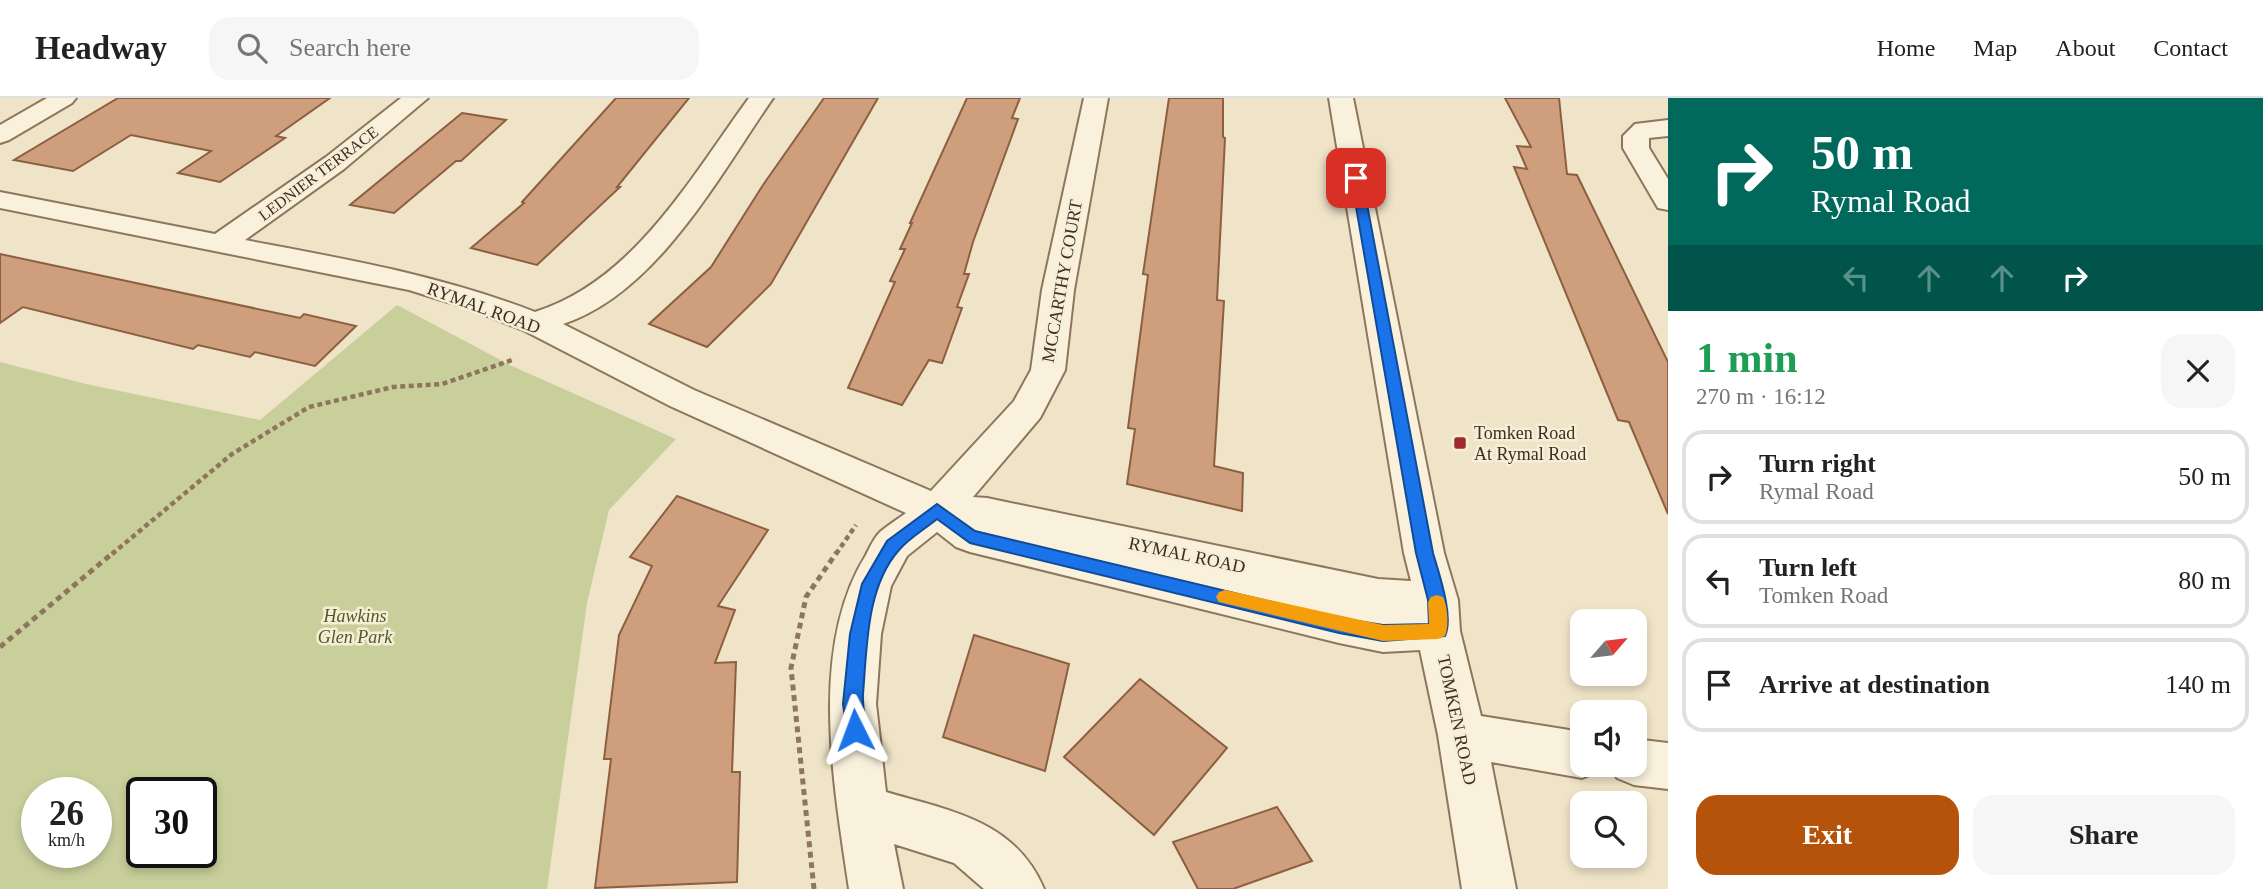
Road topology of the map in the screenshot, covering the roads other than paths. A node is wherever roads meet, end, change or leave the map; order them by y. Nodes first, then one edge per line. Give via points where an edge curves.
1 (64, 98) edge
2 (416, 98) edge
3 (761, 98) edge
4 (1096, 98) edge
5 (1341, 98) edge
6 (1668, 128) edge
7 (0, 135) edge
8 (0, 200) edge
9 (1668, 202) edge
10 (218, 245) junction
11 (534, 323) junction
12 (937, 510) junction
13 (1437, 615) junction
14 (1462, 735) junction
15 (1570, 753) edge
16 (1647, 764) edge
17 (1668, 766) edge
18 (863, 810) junction
19 (876, 889) edge
20 (1017, 889) edge
21 (1489, 889) edge

1 - 7 street
2 - 10 street, LEDNIER TERRACE via 335,163
3 - 11 street via 651,247 626,272 579,307
4 - 12 street, MCCARTHY COURT via 1058,290 1048,370 1027,409
5 - 13 street, TOMKEN ROAD
6 - 9 street via 1644,129 1636,135 1636,148
8 - 10 street, RYMAL ROAD
10 - 11 street, RYMAL ROAD via 415,282
11 - 12 street, RYMAL ROAD via 682,398
12 - 13 street, RYMAL ROAD via 970,536 1326,622 1383,633
12 - 18 street, MCCARTHY COURT via 892,545 870,584 859,634 853,704
13 - 14 street, TOMKEN ROAD
14 - 15 street
14 - 21 street, TOMKEN ROAD
16 - 17 street
18 - 19 street, MCCARTHY COURT
18 - 20 street via 969,842 1006,873

